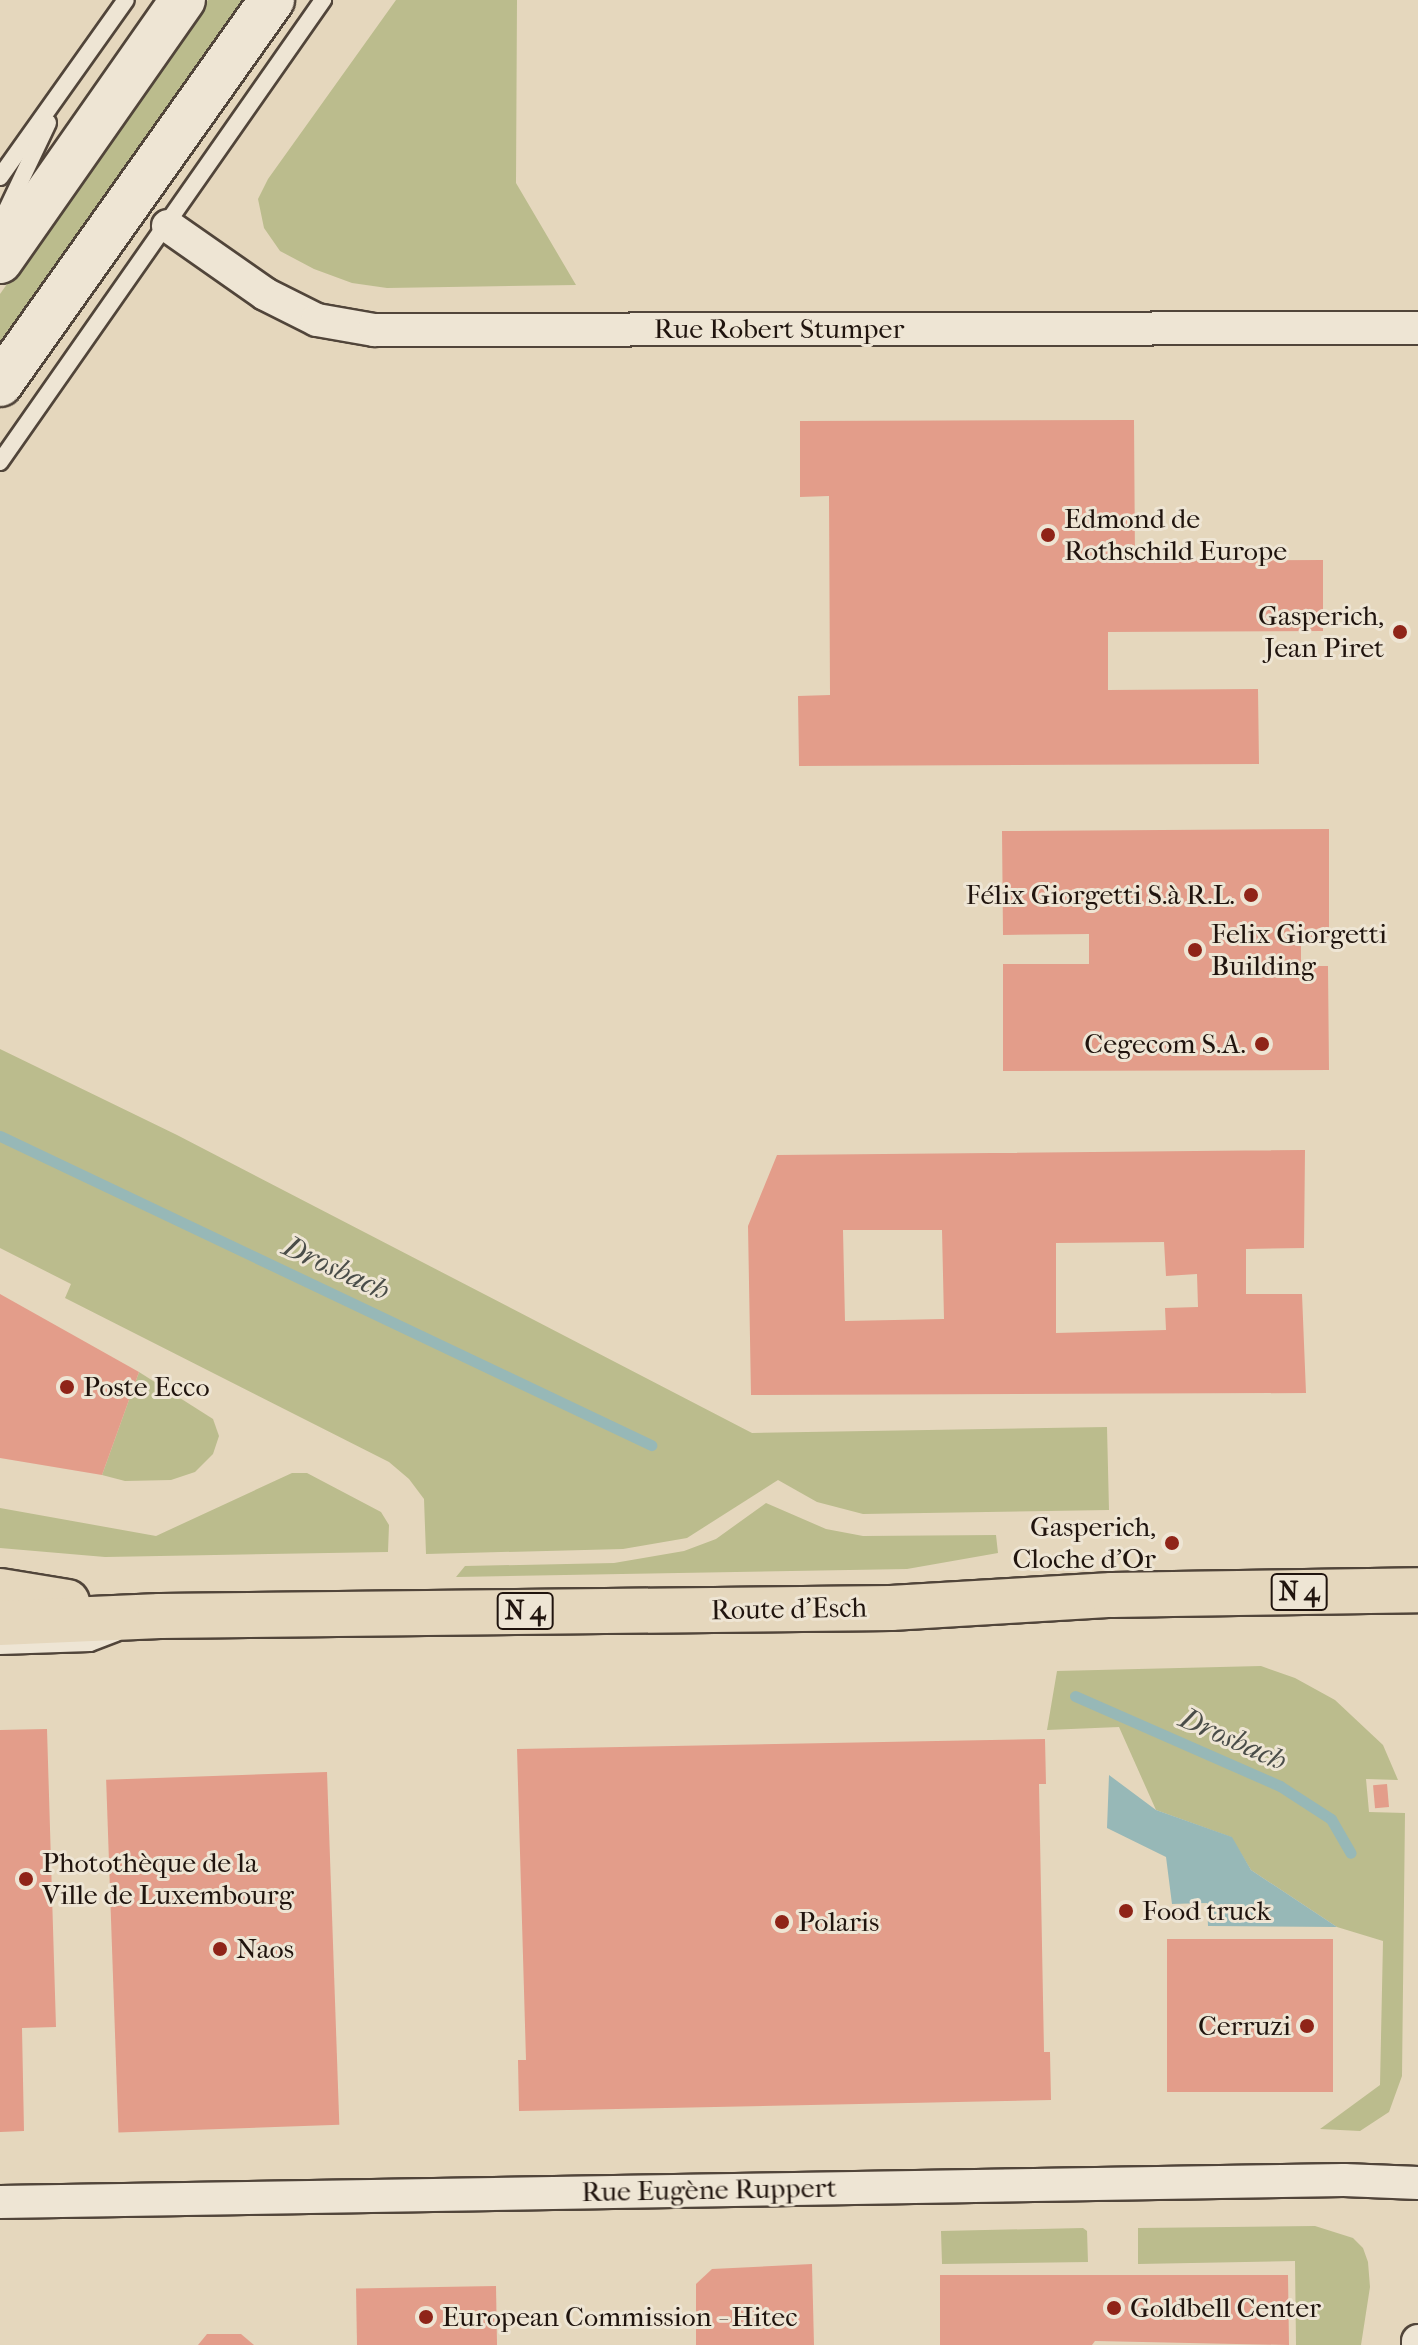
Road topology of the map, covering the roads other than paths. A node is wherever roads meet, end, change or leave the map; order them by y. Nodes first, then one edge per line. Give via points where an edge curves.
1 (126, 0) edge
2 (183, 0) edge
3 (272, 0) edge
4 (323, 0) edge
5 (68, 82) junction
6 (104, 112) junction
7 (0, 177) edge
8 (2, 217) edge
9 (168, 226) junction
10 (0, 261) edge
11 (1418, 328) edge
12 (0, 384) edge
13 (0, 462) edge
14 (1418, 1590) edge
15 (0, 1591) edge
16 (160, 1616) junction
17 (0, 1623) edge
18 (0, 1646) edge
19 (1418, 2183) edge
20 (0, 2202) edge

1 - 5 lane
2 - 6 main road
3 - 12 main road
4 - 9 lane
5 - 7 lane
5 - 8 lane
6 - 8 lane
6 - 10 main road
9 - 11 street, Rue Robert Stumper via 265,294 317,320 374,330
9 - 13 lane
14 - 16 main road, Route d'Esch / N 4 via 1112,1595 891,1608
15 - 16 main road, Route d'Esch / N 4
16 - 17 main road, Route d'Esch / N 4
16 - 18 lane, Route d'Esch via 90,1643
19 - 20 street, Rue Eugène Ruppert via 1329,2180

